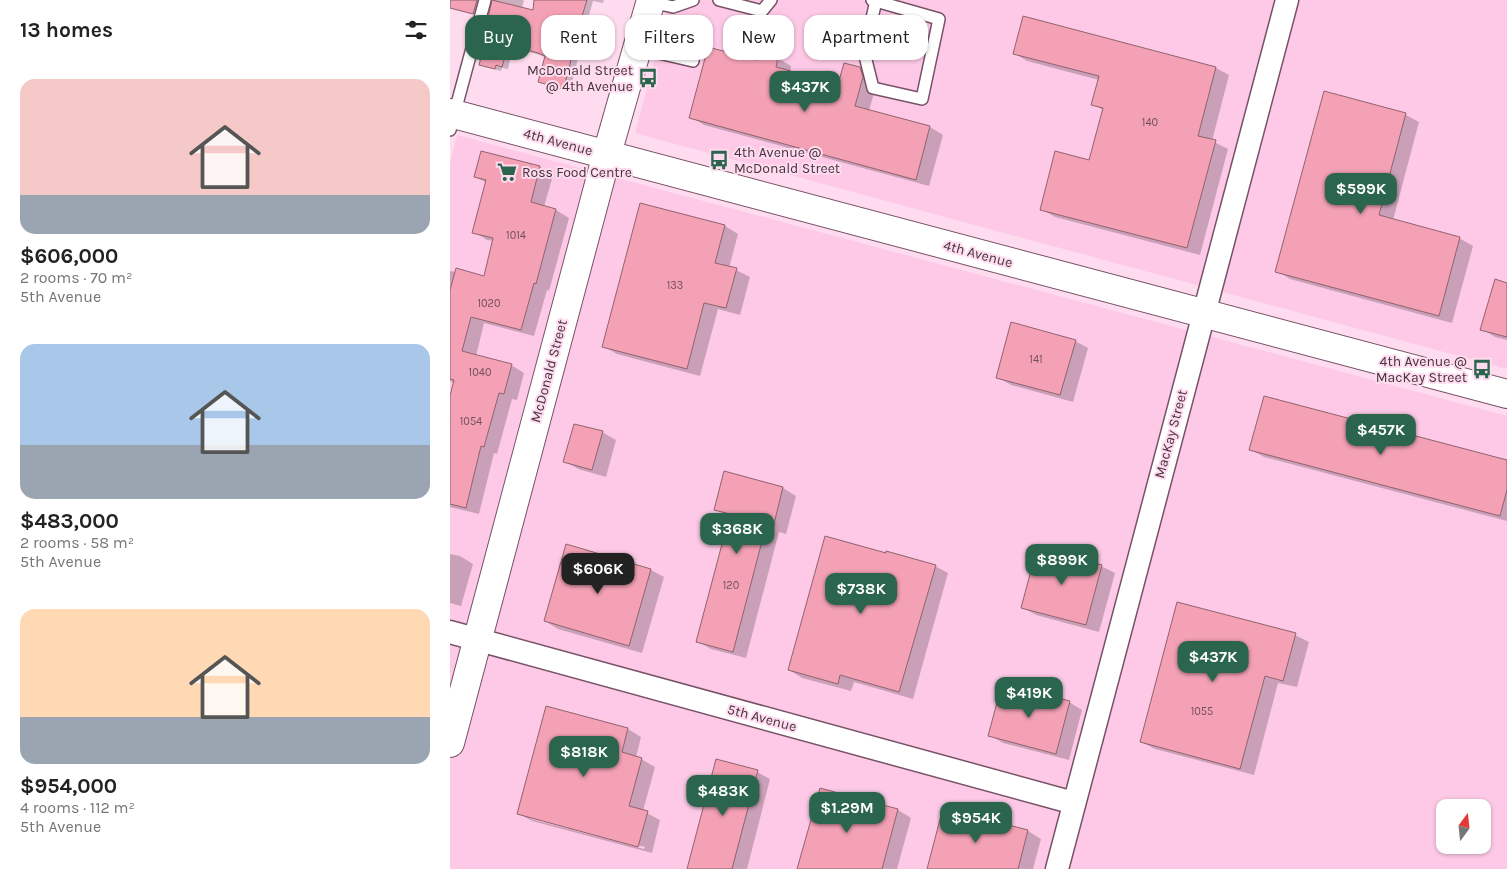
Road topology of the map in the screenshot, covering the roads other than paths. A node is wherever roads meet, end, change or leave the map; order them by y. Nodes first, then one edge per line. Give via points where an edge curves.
1 (485, 0) edge
2 (693, 0) edge
3 (719, 0) edge
4 (771, 0) edge
5 (1287, 0) edge
6 (651, 1) edge
7 (874, 1) edge
8 (647, 15) edge
9 (634, 60) edge
10 (689, 60) edge
11 (693, 61) dead end
12 (451, 119) edge
13 (607, 154) junction
14 (1203, 313) junction
15 (1507, 394) edge
16 (450, 632) edge
17 (478, 639) junction
18 (450, 743) edge
19 (1074, 804) junction
20 (1057, 869) edge

1 - 12 lane
2 - 6 lane via 673,7
3 - 4 lane via 762,11
5 - 14 street, MacKay Street
6 - 8 street, McDonald Street
7 - 7 lane via 939,19 922,99 873,88 864,52
9 - 13 street, McDonald Street
10 - 11 lane
12 - 13 street, 4th Avenue
13 - 14 street, 4th Avenue
13 - 17 street, McDonald Street
14 - 15 street, 4th Avenue
14 - 19 street, MacKay Street
16 - 17 street, 5th Avenue
17 - 18 street, McDonald Street
17 - 19 street, 5th Avenue
19 - 20 street, MacKay Street

